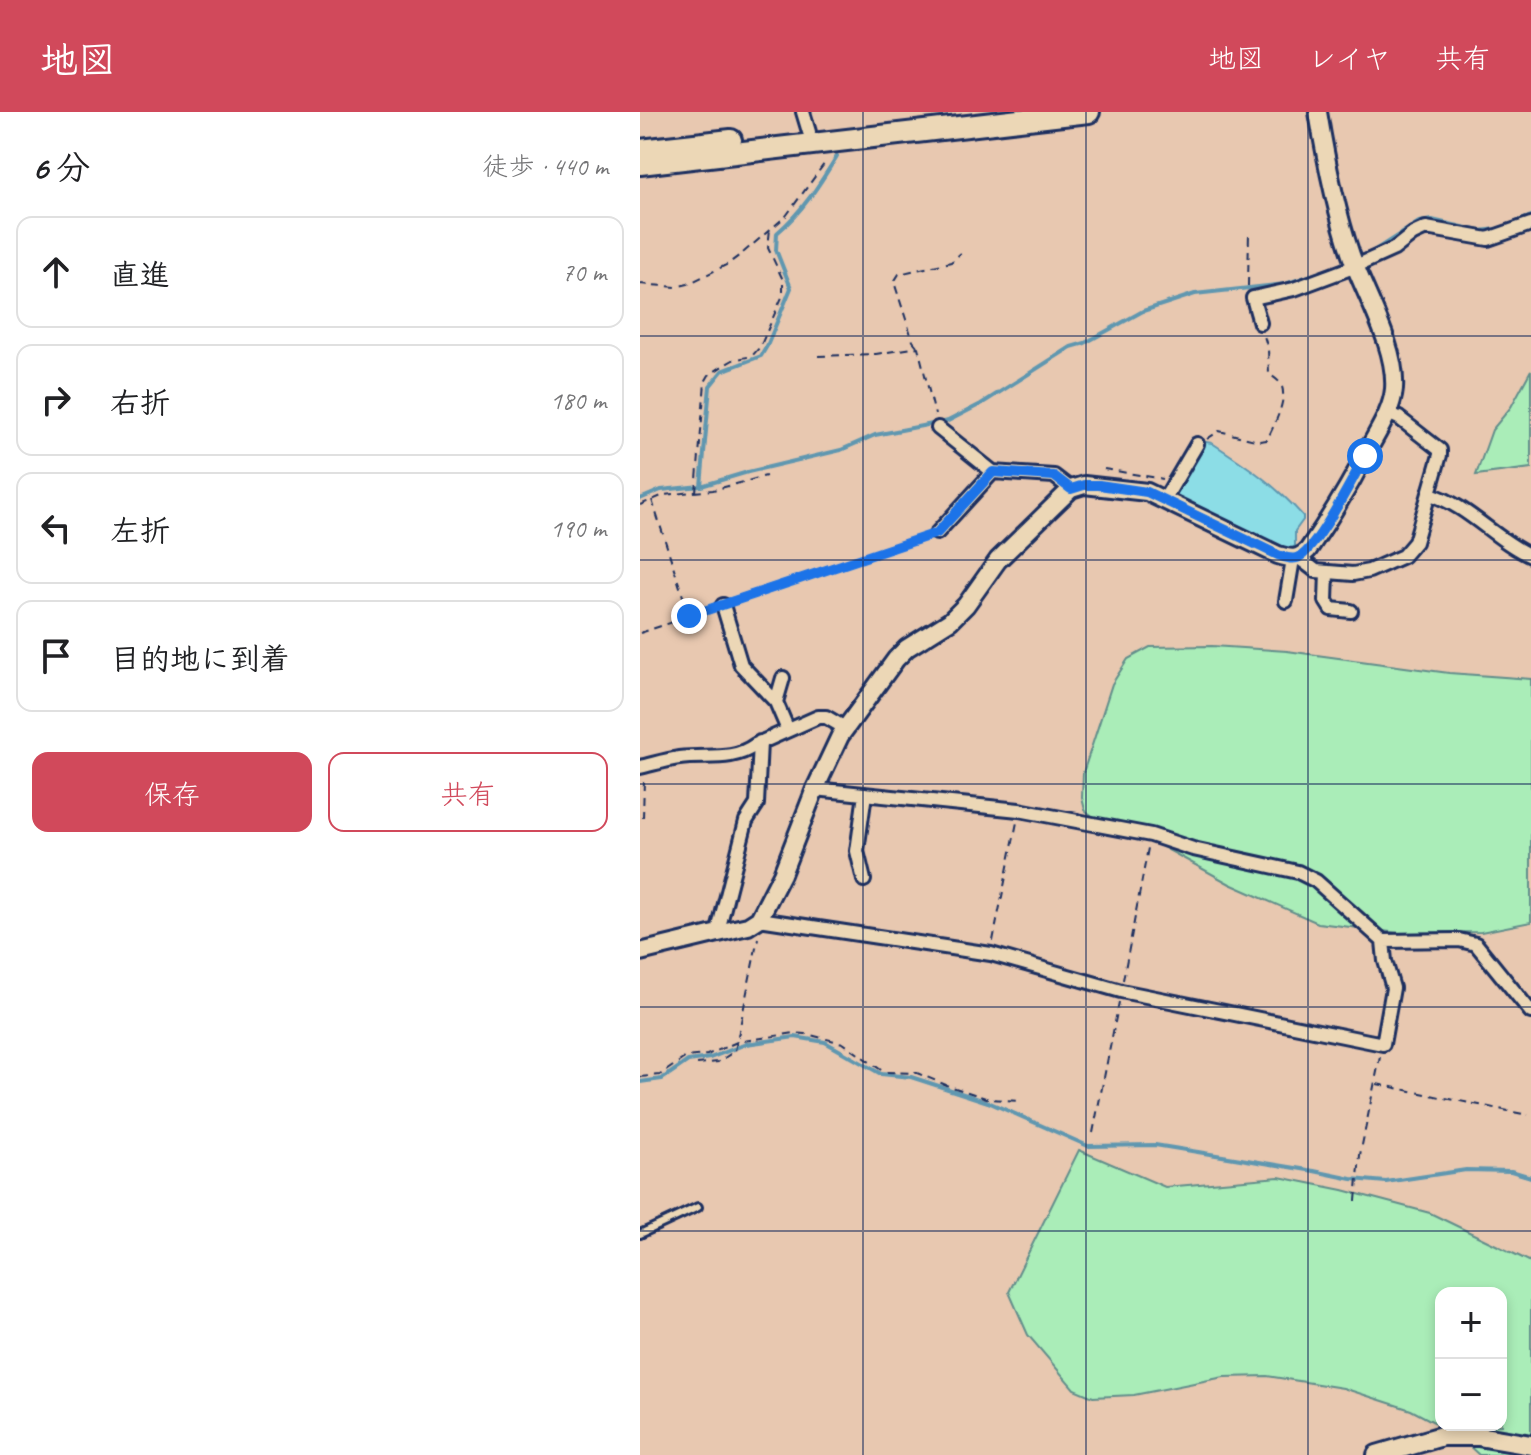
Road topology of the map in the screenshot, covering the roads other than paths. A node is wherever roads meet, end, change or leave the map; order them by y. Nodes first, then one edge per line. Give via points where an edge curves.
1 (803, 112) edge
2 (980, 112) edge
3 (1089, 112) edge
4 (1318, 112) edge
5 (809, 132) junction
6 (640, 150) edge
7 (640, 164) edge
8 (1531, 224) edge
9 (1356, 266) junction
10 (1260, 323) road end
11 (1388, 413) junction
12 (938, 428) road end
13 (1196, 445) road end
14 (993, 472) junction
15 (1071, 489) junction
16 (1430, 494) junction
17 (1164, 500) junction
18 (937, 533) road end
19 (1531, 556) edge
20 (1296, 558) junction
21 (1327, 572) junction
22 (1286, 601) dead end
23 (723, 605) road end
24 (1351, 611) dead end
25 (783, 678) dead end
26 (776, 702) junction
27 (845, 728) junction
28 (788, 730) junction
29 (760, 742) junction
30 (642, 766) edge
31 (815, 789) junction
32 (865, 794) junction
33 (864, 880) dead end
34 (756, 920) junction
35 (720, 933) junction
36 (1383, 941) junction
37 (640, 952) edge
38 (1531, 1012) edge
39 (698, 1207) dead end
40 (640, 1234) edge
41 (1524, 1443) edge
42 (1377, 1455) edge

1 - 5 street
2 - 5 highway
3 - 7 highway
4 - 9 street via 1336,205
5 - 6 highway
8 - 9 street via 1488,239 1426,228
9 - 10 street via 1253,298
9 - 11 street via 1389,349 1394,391
11 - 16 street via 1440,450
11 - 20 street via 1350,484 1308,550
12 - 14 street
13 - 17 street
14 - 15 street via 1054,476
14 - 18 street
15 - 17 street via 1099,485
15 - 27 street via 998,560 950,621 896,659
16 - 19 street
16 - 21 street via 1415,542 1403,556 1369,571
17 - 20 street via 1278,555
20 - 21 street
20 - 22 street
21 - 24 street via 1326,601 1331,609
23 - 26 street via 741,665
25 - 26 street
26 - 28 street
27 - 28 street via 818,717
27 - 31 street
28 - 29 street
29 - 30 street via 734,755 680,757
29 - 35 street via 757,804 746,821
31 - 32 street
31 - 34 street via 782,874
32 - 33 street via 857,851
32 - 36 street via 1019,810 1151,835 1298,872 1316,881
34 - 35 street
34 - 36 street via 991,954 1121,991 1383,1044 1393,988
35 - 37 street
36 - 38 street via 1476,944
39 - 40 lane
41 - 42 main road via 1442,1436

